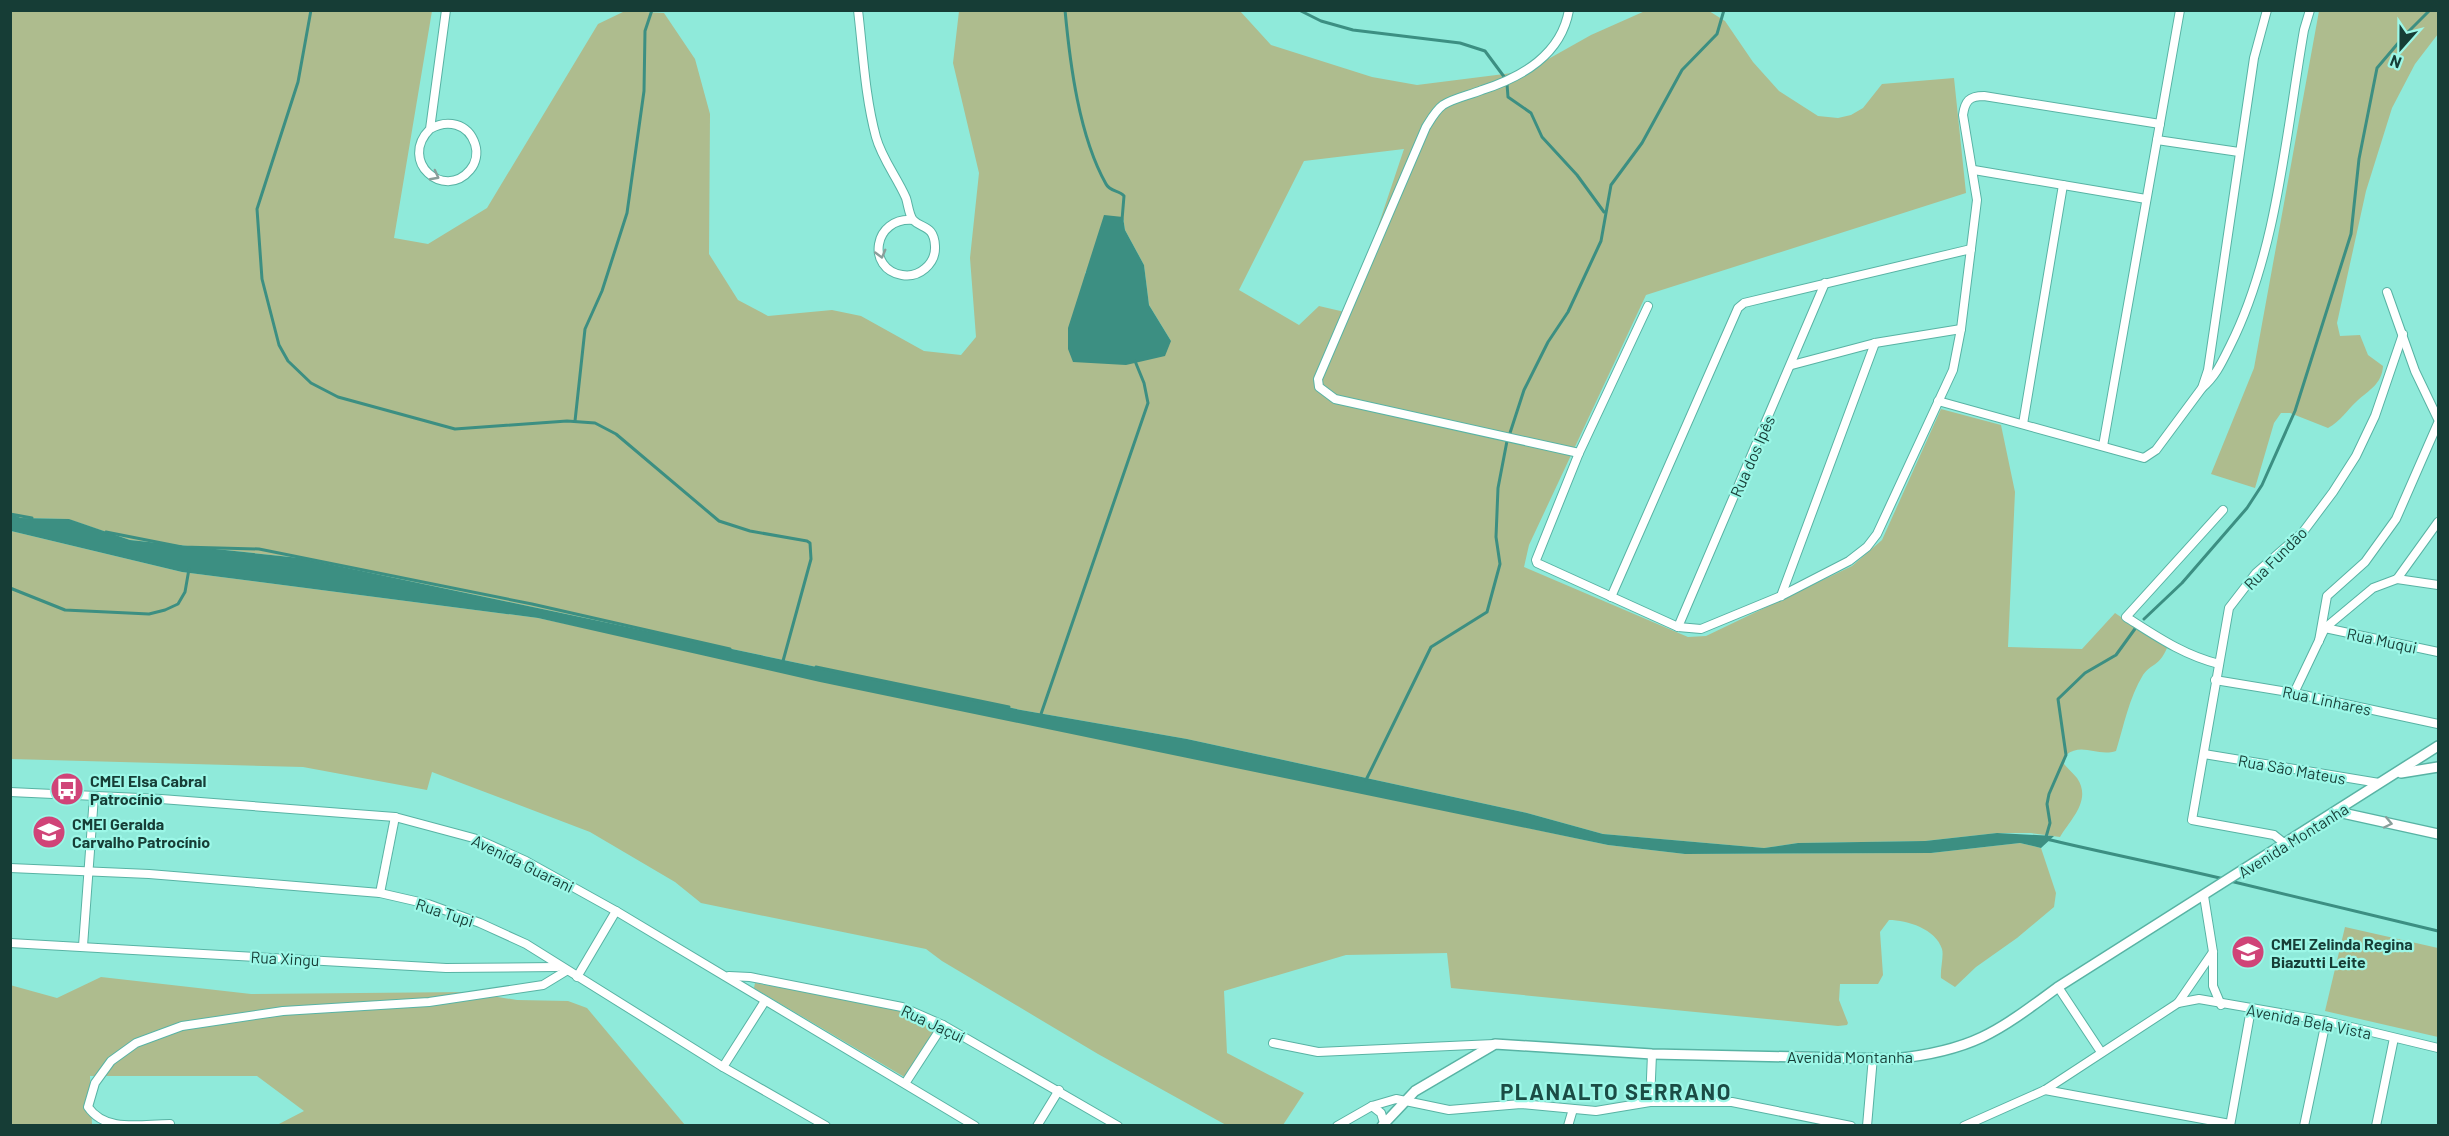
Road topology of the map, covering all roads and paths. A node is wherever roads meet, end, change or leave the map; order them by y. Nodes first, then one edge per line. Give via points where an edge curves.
1 (446, 10) edge
2 (858, 10) edge
3 (1569, 10) edge
4 (2180, 10) edge
5 (2267, 10) edge
6 (2310, 10) edge
7 (2160, 124) junction
8 (430, 129) junction
9 (2157, 140) junction
10 (2239, 152) junction
11 (1974, 170) junction
12 (2063, 185) junction
13 (2146, 199) junction
14 (914, 220) junction
15 (1971, 249) junction
16 (1825, 283) junction
17 (2387, 292) dead end
18 (1648, 306) dead end
19 (1961, 329) junction
20 (2403, 334) junction
21 (1875, 343) junction
22 (1792, 366) junction
23 (2202, 388) junction
24 (1938, 401) junction
25 (2439, 421) edge
26 (2023, 424) junction
27 (2103, 446) junction
28 (1579, 453) junction
29 (2223, 510) dead end
30 (2439, 522) edge
31 (2397, 579) junction
32 (2439, 585) edge
33 (1781, 596) junction
34 (1611, 597) junction
35 (1678, 627) junction
36 (2325, 628) junction
37 (2319, 641) junction
38 (2439, 652) edge
39 (2219, 664) junction
40 (2215, 680) junction
41 (2294, 693) junction
42 (2439, 724) edge
43 (2439, 746) edge
44 (2204, 754) junction
45 (2439, 767) edge
46 (2398, 773) junction
47 (2379, 783) junction
48 (10, 792) edge
49 (94, 796) junction
50 (2338, 812) junction
51 (395, 817) junction
52 (2439, 834) edge
53 (2284, 843) junction
54 (10, 868) edge
55 (90, 873) junction
56 (380, 892) junction
57 (2204, 896) junction
58 (616, 911) junction
59 (10, 943) edge
60 (83, 946) junction
61 (2213, 952) junction
62 (562, 969) junction
63 (728, 976) junction
64 (577, 977) junction
65 (2058, 987) junction
66 (765, 1001) junction
67 (2178, 1003) junction
68 (2221, 1005) junction
69 (2251, 1009) junction
70 (2326, 1021) junction
71 (943, 1025) junction
72 (2394, 1038) junction
73 (1273, 1043) dead end
74 (1495, 1044) junction
75 (2439, 1048) edge
76 (2101, 1052) junction
77 (1652, 1054) junction
78 (1873, 1057) junction
79 (723, 1067) junction
80 (906, 1082) junction
81 (1059, 1090) junction
82 (2045, 1090) junction
83 (1406, 1100) junction
84 (1650, 1102) junction
85 (1372, 1106) junction
86 (1573, 1109) junction
87 (812, 1122) edge
88 (1383, 1124) edge
89 (170, 1125) edge
90 (826, 1125) edge
91 (975, 1125) edge
92 (1037, 1125) edge
93 (1118, 1125) edge
94 (1336, 1125) edge
95 (1568, 1125) edge
96 (1851, 1125) edge
97 (1867, 1125) edge
98 (1964, 1125) edge
99 (2230, 1125) edge
100 (2304, 1125) edge
101 (2376, 1125) edge

1 - 8 street
2 - 14 street via 876,137
3 - 28 street via 1557,42 1543,58 1500,84 1446,103 1426,127 1318,379 1319,387 1335,399
4 - 7 street
5 - 10 street via 2254,58
6 - 23 street via 2268,240 2246,315 2214,378
7 - 9 street
7 - 11 street via 1975,96 1965,103 1963,115
8 -> 8 street via 418,151 423,168 436,179 462,177 476,157 469,133 463,127 446,123
9 - 10 street
9 - 13 street
10 - 23 street via 2226,261
11 - 12 street
11 - 15 street via 1977,200
12 - 13 street
12 - 26 street
13 - 27 street
14 -> 14 street via 904,219 887,227 879,243 882,261 896,274 923,271 934,256 929,230
15 - 16 street
15 - 19 street
16 - 22 street, Rua dos Ipês
16 - 34 street via 1744,303 1738,308
17 - 20 street
18 - 28 street
19 - 21 street
19 - 24 street via 1953,370
20 - 25 street via 2415,371
20 - 39 street, Rua Fundão via 2375,416 2356,456 2303,532 2256,573 2229,608
21 - 22 street
21 - 33 street
22 - 35 street, Rua dos Ipês
23 - 27 street via 2151,455 2144,458
24 - 26 street
24 - 33 street via 1877,534 1867,547 1849,561
25 - 37 street via 2396,519 2365,562 2327,596
26 - 27 street
28 - 34 street via 1536,560
29 - 39 street via 2126,617 2174,648
30 - 31 street
31 - 32 street
31 - 36 street via 2373,588
33 - 35 street via 1701,629
34 - 35 street
36 - 37 street
36 - 38 street, Rua Muqui
37 - 41 street
39 - 40 street, Rua Fundão
40 - 41 street, Rua Linhares
40 - 44 street, Rua Fundão
41 - 42 street, Rua Linhares
43 - 46 street, Avenida Montanha
44 - 47 street, Rua São Mateus
44 - 53 street, Rua Fundão via 2192,820 2274,835
45 - 46 street
46 - 47 street, Avenida Montanha
47 - 50 street, Avenida Montanha
48 - 49 street, Avenida Guarani
49 - 51 street, Avenida Guarani
49 - 55 street
50 -> 52 street
50 - 53 street, Avenida Montanha
51 - 56 street
51 - 58 street, Avenida Guarani via 477,839 526,861
53 - 57 street, Avenida Montanha
54 - 55 street, Rua Tupi
55 - 56 street, Rua Tupi
55 - 60 street
56 - 62 street, Rua Tupi via 480,923 525,944
57 - 61 street
57 - 65 street, Avenida Montanha
58 - 63 street, Avenida Guarani
58 - 64 street
59 - 60 street, Rua Xingu
60 - 62 street, Rua Xingu via 446,968
61 - 67 street, Avenida Bela Vista
61 - 68 street via 2213,986
62 - 64 street, Rua Tupi
62 - 89 street via 543,985 429,1002 283,1011 182,1026 154,1036 111,1061 95,1083 88,1107 96,1118 109,1124
63 - 66 street, Avenida Guarani
63 - 71 street, Rua Jaçuí via 902,1007
64 - 79 street, Rua Tupi
65 - 76 street
65 - 78 street, Avenida Montanha via 2004,1028 1966,1046 1930,1055
66 - 79 street
66 - 80 street, Avenida Guarani
67 - 68 street, Avenida Bela Vista via 2199,999
67 - 76 street, Avenida Bela Vista
68 - 69 street, Avenida Bela Vista
69 - 70 street, Avenida Bela Vista
69 - 99 street
70 - 72 street, Avenida Bela Vista
70 - 100 street
71 - 80 street
71 - 81 street, Rua Jaçuí
72 - 75 street, Avenida Bela Vista
72 - 101 street
73 - 74 street via 1318,1052
74 - 77 street, Avenida Montanha
74 - 83 street via 1435,1077
76 - 82 street, Avenida Bela Vista
77 - 78 street, Avenida Montanha
77 - 84 street
78 - 97 street
79 - 87 street, Rua Tupi
80 - 91 street, Avenida Guarani
81 - 92 street
81 - 93 street, Rua Jaçuí
82 - 98 street, Avenida Bela Vista
82 - 99 street
83 - 85 street
83 - 86 street via 1449,1110 1521,1104
83 - 88 street
84 - 86 street via 1596,1111
84 - 96 street via 1732,1102
85 - 88 street via 1381,1113
85 - 94 street
86 - 95 street
87 - 90 street, Rua Tupi

